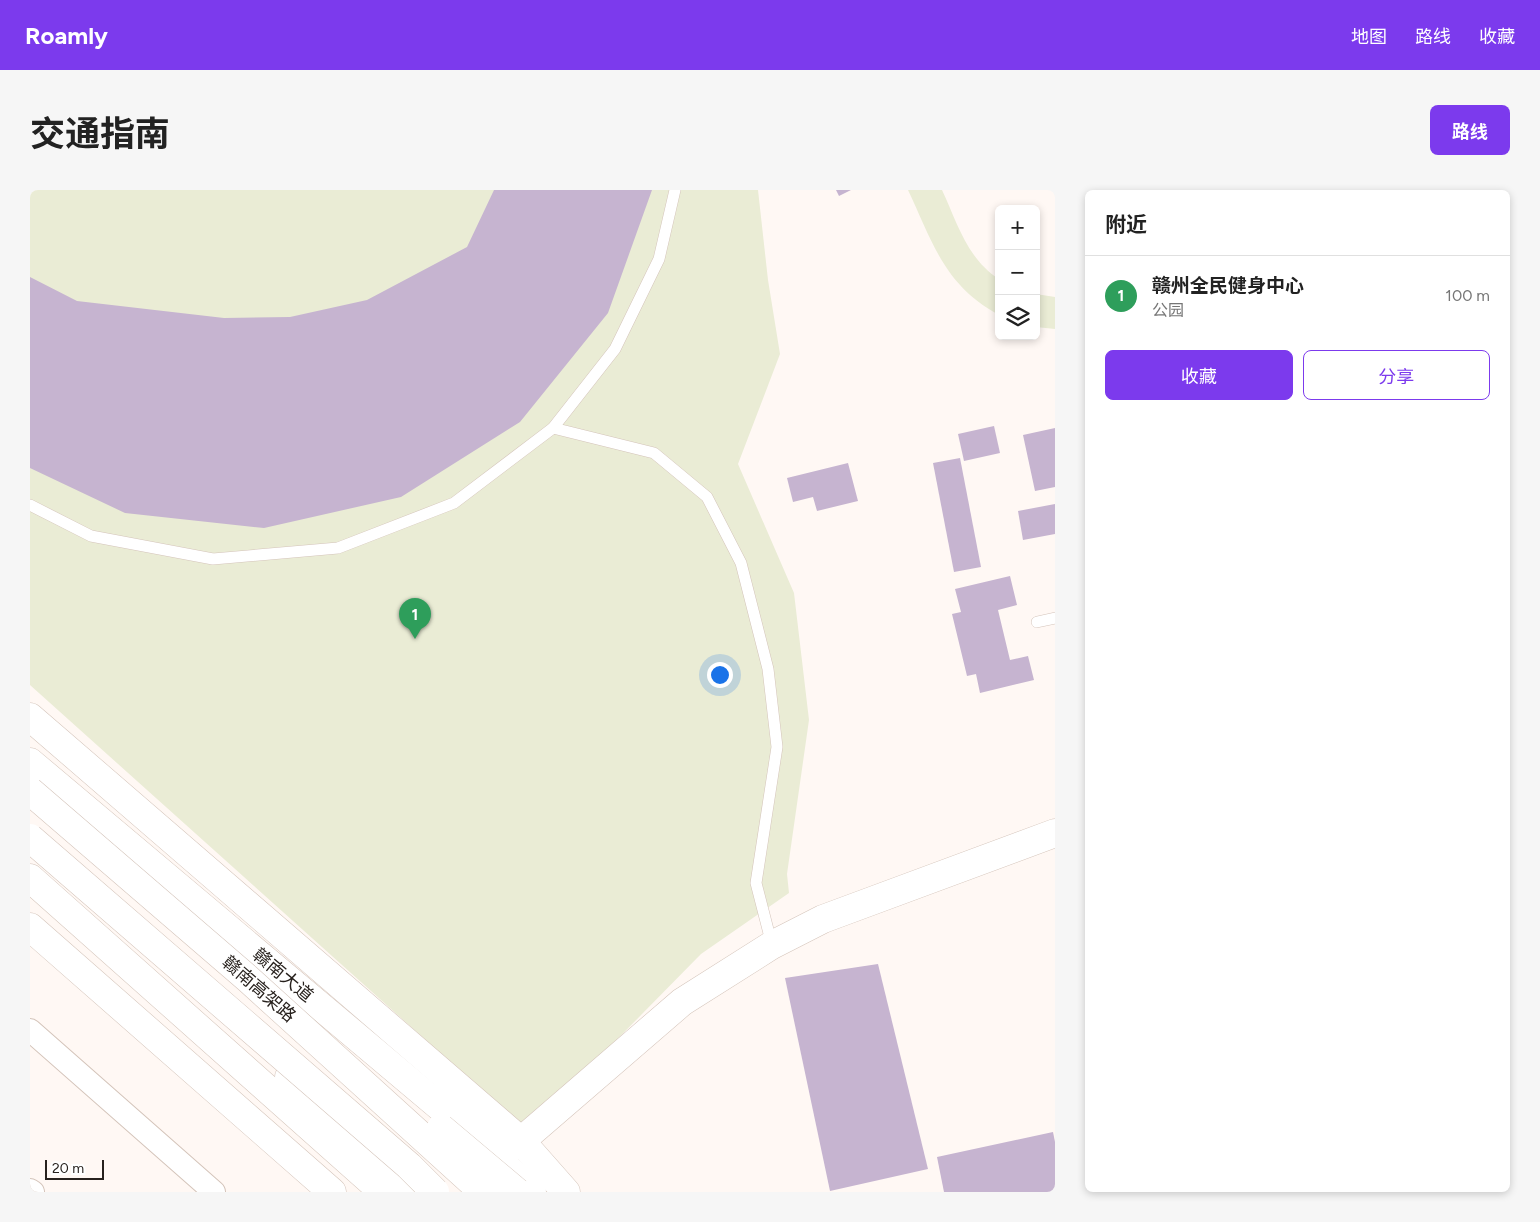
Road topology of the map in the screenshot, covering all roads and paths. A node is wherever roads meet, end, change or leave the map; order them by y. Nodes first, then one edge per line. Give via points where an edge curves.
1 (675, 190) edge
2 (553, 428) junction
3 (30, 505) edge
4 (1055, 618) edge
5 (1037, 622) dead end
6 (30, 717) edge
7 (30, 762) edge
8 (30, 792) edge
9 (1055, 833) edge
10 (30, 838) edge
11 (30, 878) edge
12 (176, 917) junction
13 (30, 927) edge
14 (150, 942) junction
15 (772, 945) junction
16 (30, 1030) edge
17 (521, 1141) junction
18 (491, 1152) junction
19 (214, 1192) edge
20 (332, 1192) edge
21 (383, 1192) edge
22 (405, 1192) edge
23 (434, 1192) edge
24 (469, 1192) edge
25 (483, 1192) edge
26 (516, 1192) edge
27 (532, 1192) edge
28 (566, 1192) edge

1 - 2 lane via 659,259 615,350
2 - 3 lane via 454,503 338,548 213,559 91,536
2 - 15 lane via 654,453 707,497 741,563 768,669 777,747 756,883
4 - 5 lane
6 - 17 main road
7 - 18 main road, 赣南大道
8 - 12 main road, 赣南高架路, bridge
9 - 15 main road via 823,919
10 - 14 main road, 赣南高架路, bridge
11 - 21 main road
12 - 25 main road, 赣南高架路, bridge
12 - 26 main road, bridge via 413,1104
13 - 20 main road
14 - 22 main road, bridge
14 - 23 main road, 赣南高架路, bridge via 402,1160
15 - 17 main road via 682,1002
16 - 19 street
17 - 18 main road
17 - 28 main road
18 - 23 main road
18 - 24 main road
18 - 27 main road, 赣南大道

